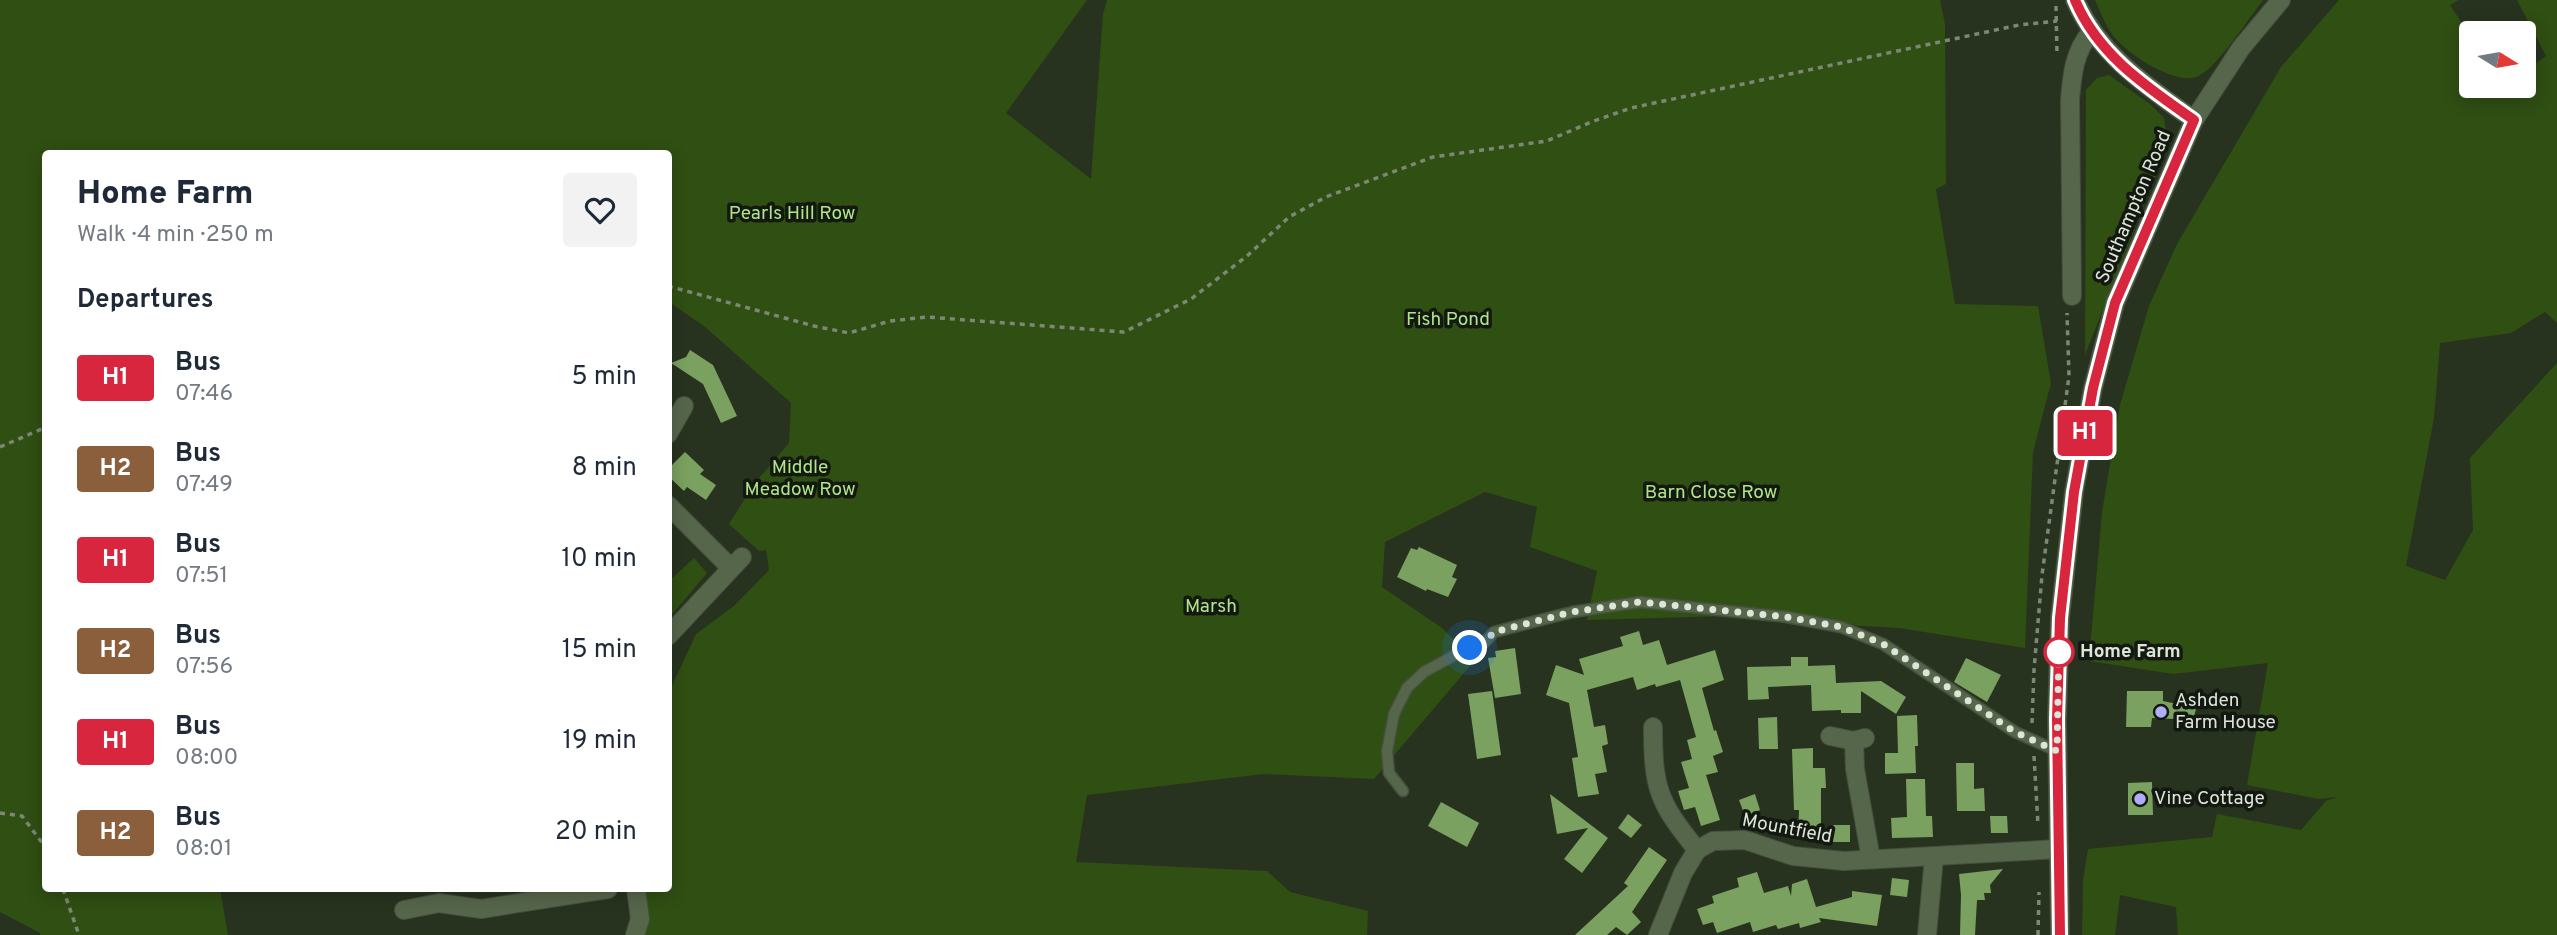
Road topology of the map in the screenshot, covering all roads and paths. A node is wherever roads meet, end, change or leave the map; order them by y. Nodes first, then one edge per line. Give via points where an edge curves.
1 (2056, 0) edge
2 (2075, 0) edge
3 (2281, 0) edge
4 (2057, 21) junction
5 (2091, 32) junction
6 (2057, 59) dead end
7 (2194, 120) junction
8 (672, 287) edge
9 (2069, 301) joint
10 (684, 406) dead end
11 (672, 427) edge
12 (42, 429) edge
13 (0, 447) edge
14 (672, 508) edge
15 (672, 632) edge
16 (1653, 727) dead end
17 (1830, 736) dead end
18 (2033, 740) junction
19 (2057, 751) junction
20 (1403, 791) dead end
21 (0, 813) edge
22 (42, 843) edge
23 (2059, 849) junction
24 (1697, 850) junction
25 (2039, 852) junction
26 (1934, 857) junction
27 (1871, 859) junction
28 (64, 892) edge
29 (589, 892) edge
30 (636, 892) edge
31 (438, 896) edge
32 (404, 910) dead end
33 (79, 935) edge
34 (635, 935) edge
35 (1658, 935) edge
36 (1927, 935) edge
37 (2038, 935) edge
38 (2060, 935) edge

1 - 4 path
2 - 5 street
3 - 7 street, Southampton Road via 2241,48
4 - 6 path
4 - 8 path via 2019,25 1631,108 1547,141 1433,156 1326,197 1289,217 1191,299 1124,332 927,317 890,321 849,333
5 - 7 street via 2122,67
5 - 9 street via 2073,69 2071,90
7 - 19 street, Southampton Road via 2115,303 2093,388 2074,492 2060,618
9 - 18 path via 2069,376 2042,575
10 - 11 street
12 - 13 path
14 - 15 street via 736,562
16 - 24 street via 1659,794 1673,821
17 - 27 street via 1859,739 1855,769
18 - 19 lane
18 - 20 lane via 1883,644 1841,627 1640,602 1572,612 1494,632 1485,642 1424,673 1407,688 1394,714 1387,751 1389,773
18 - 25 path
19 - 23 street, Southampton Road
21 - 22 path via 22,816
23 - 25 street, Mountfield
23 - 38 street, Southampton Road
24 - 27 street, Mountfield via 1727,839 1820,860
24 - 35 street
25 - 26 street, Mountfield
25 - 37 path
26 - 27 street, Mountfield
26 - 36 street
28 - 33 path
29 - 31 street via 481,909
30 - 34 street via 640,919
31 - 32 street

